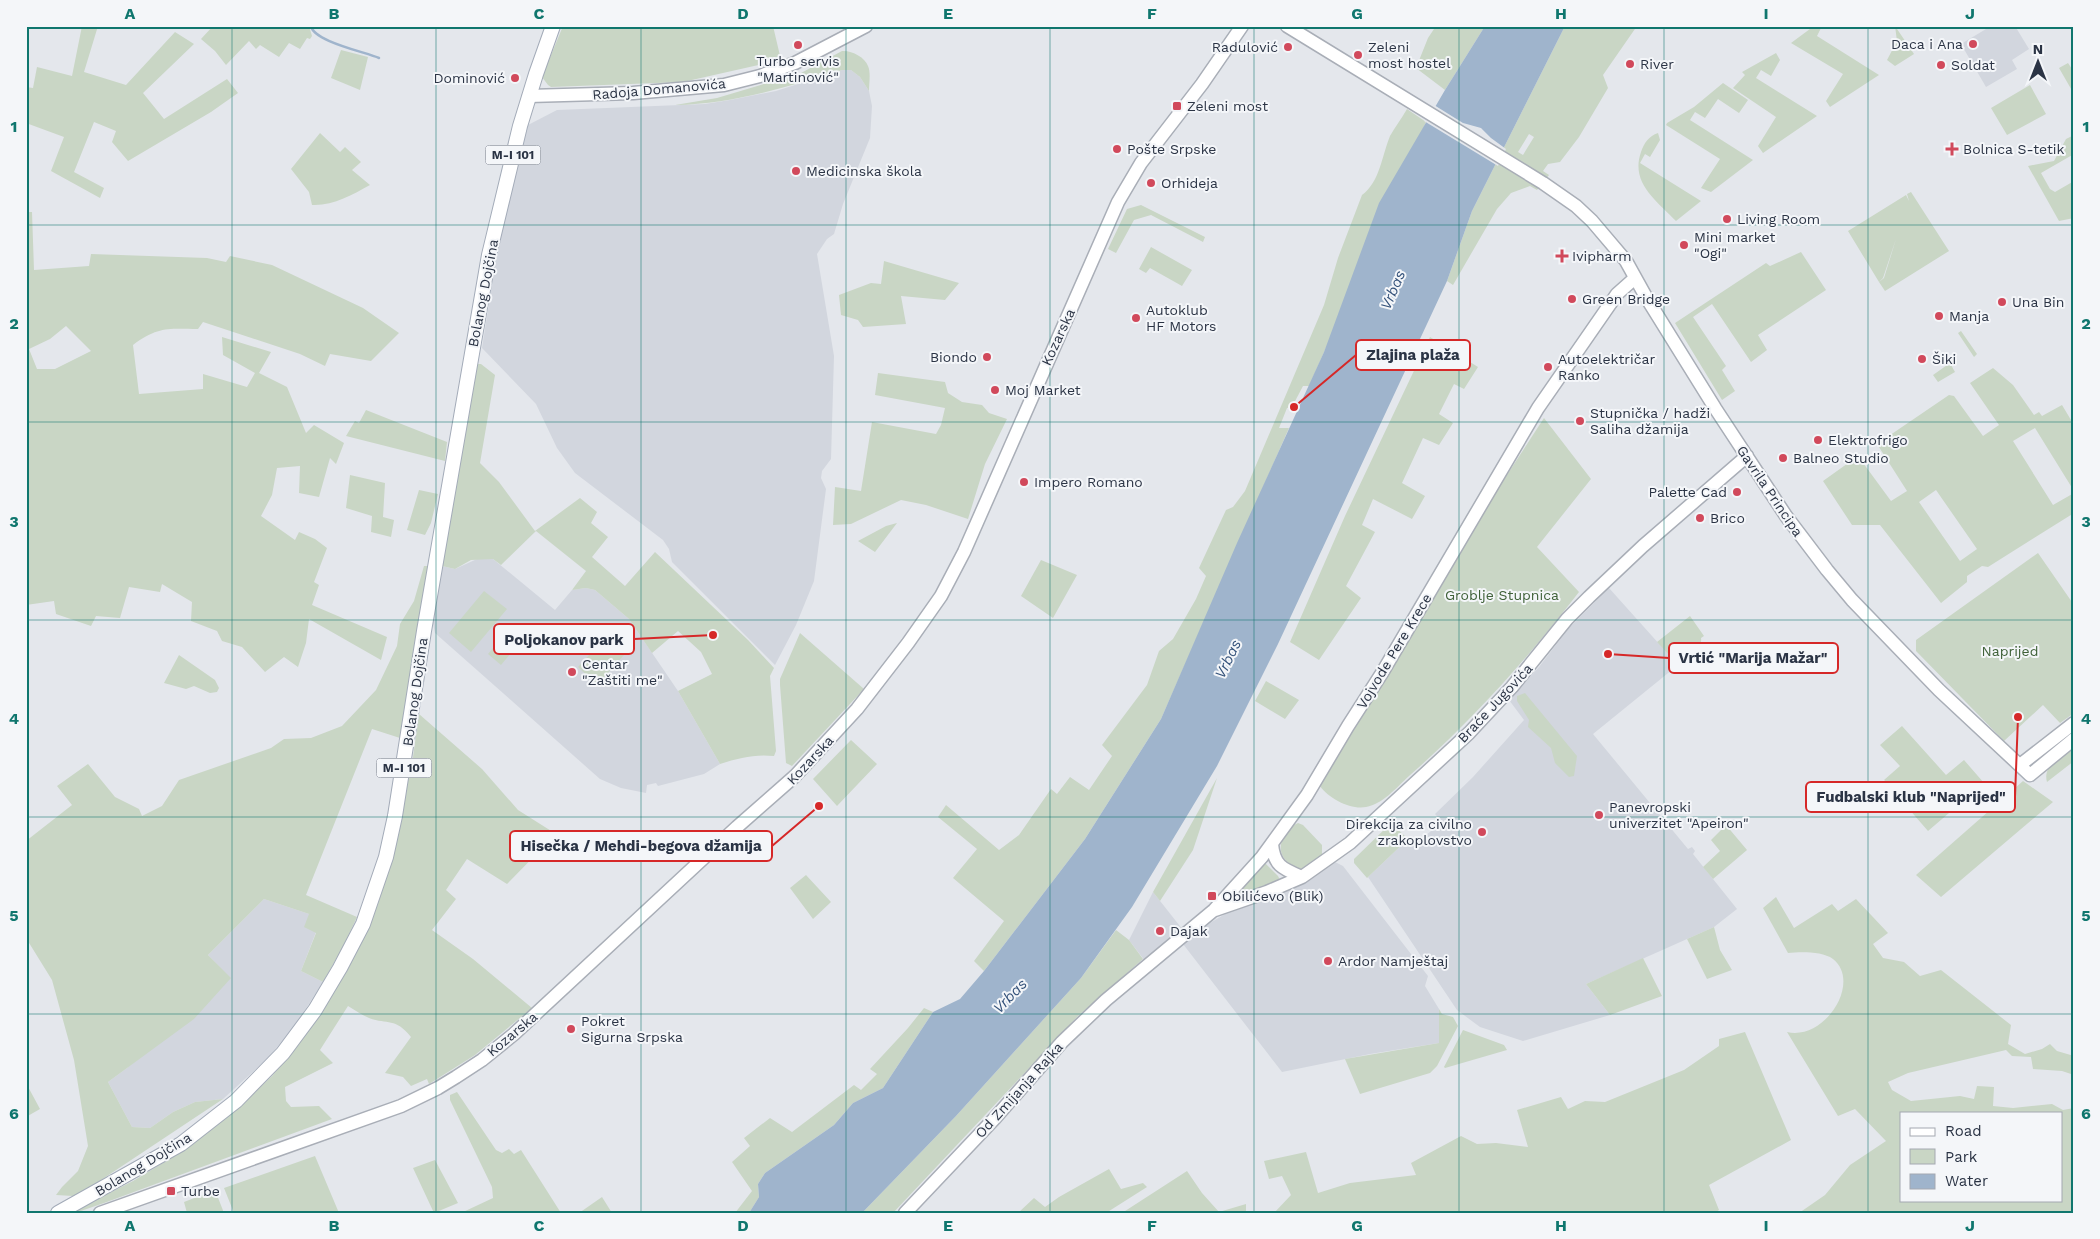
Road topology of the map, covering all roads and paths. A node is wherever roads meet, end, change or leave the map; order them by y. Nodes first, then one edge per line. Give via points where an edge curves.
1 (553, 26) edge
2 (866, 26) edge
3 (1242, 26) edge
4 (1287, 26) edge
5 (529, 96) junction
6 (1635, 278) junction
7 (1747, 456) junction
8 (2074, 723) edge
9 (2074, 739) edge
10 (2020, 765) junction
11 (1272, 844) junction
12 (1302, 876) junction
13 (1214, 910) junction
14 (1139, 973) joint
15 (58, 1213) edge
16 (100, 1213) edge
17 (905, 1213) edge

1 - 5 main road, M-I 101
2 - 5 main road, Radoja Domanovića via 803,60 724,85 633,93
3 - 16 main road, Kozarska via 1141,163 1118,202 972,534 940,596 922,626 870,692 796,776 514,1034 456,1077 385,1112
4 - 6 main road, Gavrila Principa via 1576,206 1626,261
5 - 15 main road, Bolanog Dojčina / M-I 101 via 489,255 394,824 363,924 314,1010 283,1053 236,1100 181,1144
6 - 7 main road, Gavrila Principa
6 - 11 main road, Vojvode Pere Krece via 1617,294 1538,408 1386,666 1307,795
7 - 10 main road, Gavrila Principa via 1791,523 1852,600 1955,706
7 - 12 main road, Braće Jugovića via 1589,597 1512,687 1452,750 1350,843
8 - 10 main road
9 - 10 main road, Gavrila Principa via 2030,775
11 - 12 main road via 1277,863
11 - 13 main road, Vojvode Pere Krece
12 - 13 main road, Braće Jugovića
13 - 14 main road, Vojvode Pere Krece
14 - 17 main road, Od Zmijanja Rajka via 1062,1042

